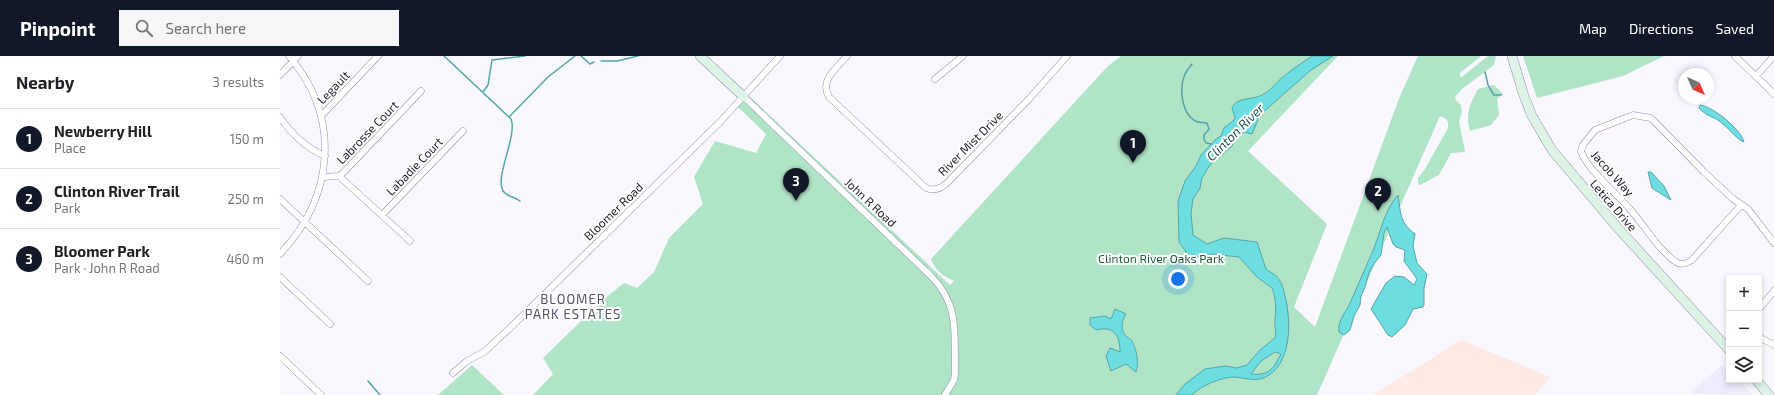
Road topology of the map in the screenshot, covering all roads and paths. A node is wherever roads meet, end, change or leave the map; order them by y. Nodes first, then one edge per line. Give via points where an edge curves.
1 (378, 56) edge
2 (700, 56) edge
3 (780, 56) edge
4 (847, 56) edge
5 (963, 56) edge
6 (1067, 56) edge
7 (1512, 56) edge
8 (1735, 56) edge
9 (1774, 56) edge
10 (294, 58) edge
11 (280, 76) edge
12 (1756, 76) junction
13 (935, 79) dead end
14 (421, 91) dead end
15 (1774, 94) edge
16 (744, 97) junction
17 (321, 116) junction
18 (280, 118) edge
19 (463, 131) dead end
20 (325, 156) junction
21 (339, 176) junction
22 (323, 177) junction
23 (280, 199) edge
24 (1741, 205) junction
25 (382, 215) junction
26 (306, 222) junction
27 (410, 241) dead end
28 (1774, 243) edge
29 (280, 254) edge
30 (280, 277) edge
31 (368, 281) dead end
32 (1774, 291) edge
33 (1762, 305) edge
34 (330, 324) dead end
35 (1762, 339) edge
36 (1774, 345) edge
37 (1728, 347) edge
38 (280, 356) edge
39 (453, 373) dead end
40 (1759, 383) edge
41 (321, 395) edge
42 (944, 395) edge
43 (1769, 395) edge

1 - 17 street, Legault
2 - 16 street, John R Road
3 - 16 street, Bloomer Road
4 - 6 street, River Mist Drive via 826,81 825,88 829,97 926,188 934,190 947,183 1024,105
5 - 13 street
7 - 37 street, Letica Drive via 1532,116 1552,150 1617,227
8 - 12 street
9 - 12 street
10 - 11 street
10 - 17 street via 314,94
12 - 15 street
14 - 21 street, Labrosse Court
16 - 39 street, Bloomer Road via 484,352 467,361
16 - 42 street, John R Road via 932,277 944,292 953,315 955,373 954,380
17 - 20 street
18 - 20 street via 310,148
19 - 25 street, Labadie Court
20 - 22 street
21 - 22 street, Labrosse Court
21 - 25 street
22 - 26 street
23 - 26 street
24 - 24 street, Jacob Way via 1651,118 1633,115 1595,130 1583,145 1581,151 1587,163 1676,263 1685,264 1692,260
24 - 28 street, Jacob Way via 1753,213
25 - 27 street
26 - 29 street
26 - 31 street
30 - 34 street
32 - 33 street
35 - 36 street
38 - 41 street
40 - 43 street

